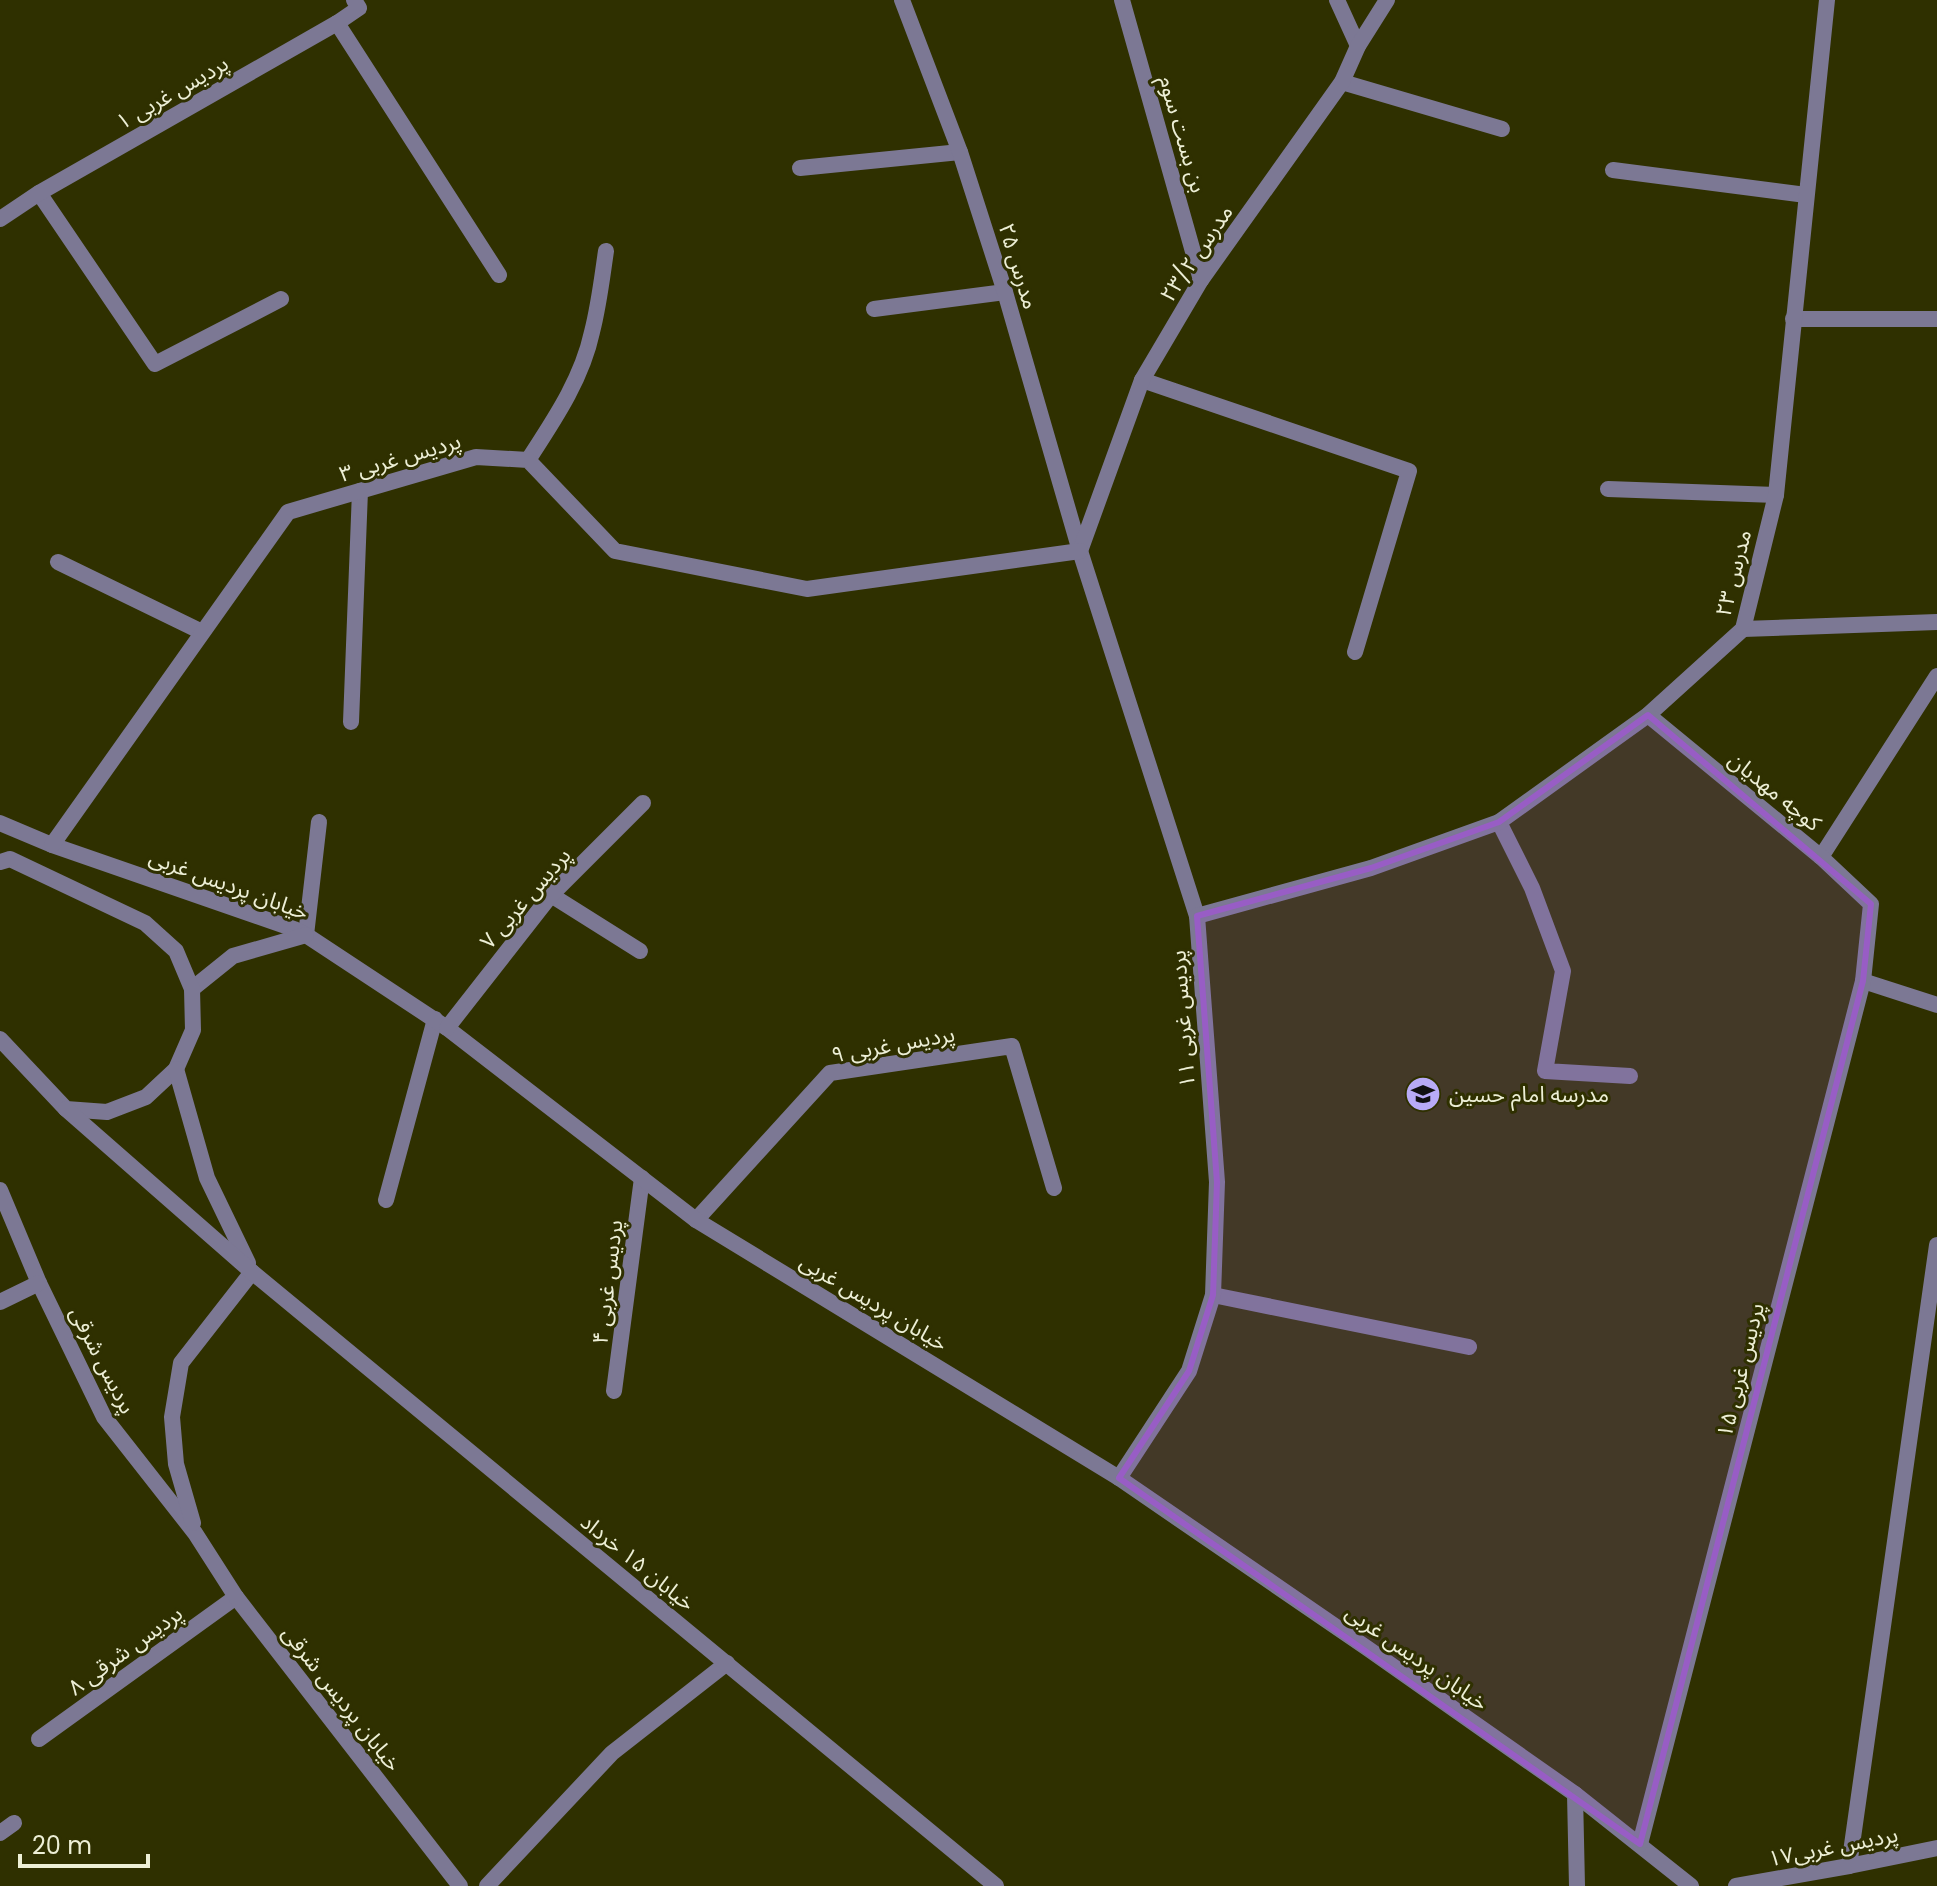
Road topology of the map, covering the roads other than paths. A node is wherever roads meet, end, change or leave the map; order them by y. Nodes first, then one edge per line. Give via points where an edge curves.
1 (354, 0) edge
2 (902, 0) edge
3 (1122, 0) edge
4 (1337, 0) edge
5 (1387, 0) edge
6 (1827, 0) edge
7 (337, 23) junction
8 (1358, 46) junction
9 (1342, 82) junction
10 (1502, 129) dead end
11 (960, 152) junction
12 (800, 168) dead end
13 (1613, 170) dead end
14 (39, 193) junction
15 (1806, 195) junction
16 (0, 219) edge
17 (606, 251) dead end
18 (499, 275) dead end
19 (1201, 280) junction
20 (1005, 292) junction
21 (281, 299) dead end
22 (874, 309) dead end
23 (1793, 319) junction
24 (1937, 319) edge
25 (1142, 380) junction
26 (528, 460) junction
27 (1608, 489) dead end
28 (360, 491) junction
29 (1776, 495) junction
30 (1080, 551) junction
31 (58, 562) dead end
32 (1937, 622) edge
33 (1743, 629) junction
34 (202, 632) junction
35 (1355, 652) dead end
36 (1937, 676) edge
37 (1648, 715) junction
38 (351, 722) dead end
39 (643, 803) dead end
40 (319, 822) dead end
41 (1499, 822) junction
42 (0, 823) edge
43 (52, 845) junction
44 (3, 857) edge
45 (1821, 857) junction
46 (551, 895) junction
47 (1871, 904) joint
48 (1197, 916) junction
49 (306, 935) junction
50 (640, 951) dead end
51 (1863, 981) junction
52 (192, 989) junction
53 (1937, 1005) edge
54 (441, 1024) junction
55 (0, 1039) edge
56 (176, 1069) junction
57 (1630, 1076) dead end
58 (66, 1109) junction
59 (642, 1178) junction
60 (1054, 1188) dead end
61 (0, 1190) edge
62 (386, 1200) dead end
63 (696, 1220) junction
64 (1937, 1245) edge
65 (252, 1272) junction
66 (39, 1283) junction
67 (1213, 1295) junction
68 (0, 1302) edge
69 (1933, 1305) edge
70 (1469, 1347) dead end
71 (614, 1391) dead end
72 (1119, 1478) junction
73 (195, 1533) junction
74 (236, 1597) junction
75 (727, 1663) junction
76 (39, 1739) dead end
77 (1575, 1794) junction
78 (1640, 1844) junction
79 (1937, 1848) edge
80 (1849, 1866) junction
81 (460, 1886) edge
82 (487, 1886) edge
83 (996, 1886) edge
84 (1577, 1886) edge
85 (1691, 1886) edge
86 (1736, 1886) edge

1 - 7 street, پردیس غربی ۱ via 359,8
2 - 11 street, مدرس ۲۵
3 - 19 street, بن بست سوم
4 - 8 street
5 - 8 street, مدرس ۲۳/۲
6 - 15 street, مدرس ۲۳
7 - 14 street, پردیس غربی ۱
7 - 18 street
8 - 9 street, مدرس ۲۳/۲
9 - 10 street
9 - 19 street, مدرس ۲۳/۲
11 - 12 street
11 - 20 street, مدرس ۲۵
13 - 15 street
14 - 16 street, پردیس غربی ۱
14 - 21 street via 155,364
15 - 23 street, مدرس ۲۳
17 - 26 street via 592,334 577,377
19 - 25 street, مدرس ۲۳/۲
20 - 22 street
20 - 30 street, مدرس ۲۵
23 - 24 street
23 - 29 street, مدرس ۲۳
25 - 30 street, مدرس ۲۳/۲
25 - 35 street via 1409,471
26 - 28 street, پردیس غربی ۳ via 476,457
26 - 30 street via 615,551 807,589
27 - 29 street
28 - 34 street, پردیس غربی ۳ via 288,512
28 - 38 street
29 - 33 street, مدرس ۲۳
30 - 48 street, پردیس غربی ۱۱
31 - 34 street
32 - 33 street
33 - 37 street, مدرس ۲۳
34 - 43 street, پردیس غربی ۳
36 - 45 street
37 - 41 street, مدرس ۲۳
37 - 45 street, کوچه مهدیان
39 - 46 street, پردیس غربی ۷
40 - 49 street
41 - 48 street, مدرس ۲۳ via 1371,868
41 - 57 street via 1532,888 1563,971 1545,1071
42 - 43 street, خیابان پردیس غربی
43 - 49 street, خیابان پردیس غربی
44 - 52 street via 145,923 176,951
45 - 47 street, کوچه مهدیان
46 - 50 street
46 - 54 street, پردیس غربی ۷
47 - 51 street, پردیس غربی ۱۵
48 - 67 street, پردیس غربی ۱۱ via 1217,1182
49 - 52 street via 233,956
49 - 54 street, خیابان پردیس غربی
51 - 53 street
51 - 78 street, پردیس غربی ۱۵
52 - 56 street via 193,1030
54 - 59 street, خیابان پردیس غربی
54 - 62 street
55 - 58 street, خیابان ۱۵ خرداد
56 - 58 street via 146,1097 107,1112
56 - 65 street via 207,1178
58 - 65 street, خیابان ۱۵ خرداد
59 - 63 street, خیابان پردیس غربی
59 - 71 street, پردیس غربی ۴
60 - 63 street, پردیس غربی ۹ via 1012,1046 830,1073
61 - 66 street, پردیس شرقی
63 - 72 street, خیابان پردیس غربی
64 - 69 street
65 - 73 street via 181,1363 173,1433
65 - 75 street, خیابان ۱۵ خرداد
66 - 68 street
66 - 73 street, پردیس شرقی via 104,1417
67 - 70 street
67 - 72 street, پردیس غربی ۱۱ via 1189,1371
69 - 80 street
72 - 77 street, خیابان پردیس غربی
73 - 74 street, خیابان پردیس شرقی
74 - 76 street, پردیس شرقی ۸
74 - 81 street, خیابان پردیس شرقی
75 - 82 street via 612,1753
75 - 83 street, خیابان ۱۵ خرداد
77 - 78 street, خیابان پردیس غربی
77 - 84 street
78 - 85 street, خیابان پردیس غربی
79 - 80 street, پردیس غربی۱۷
80 - 86 street, پردیس غربی۱۷

